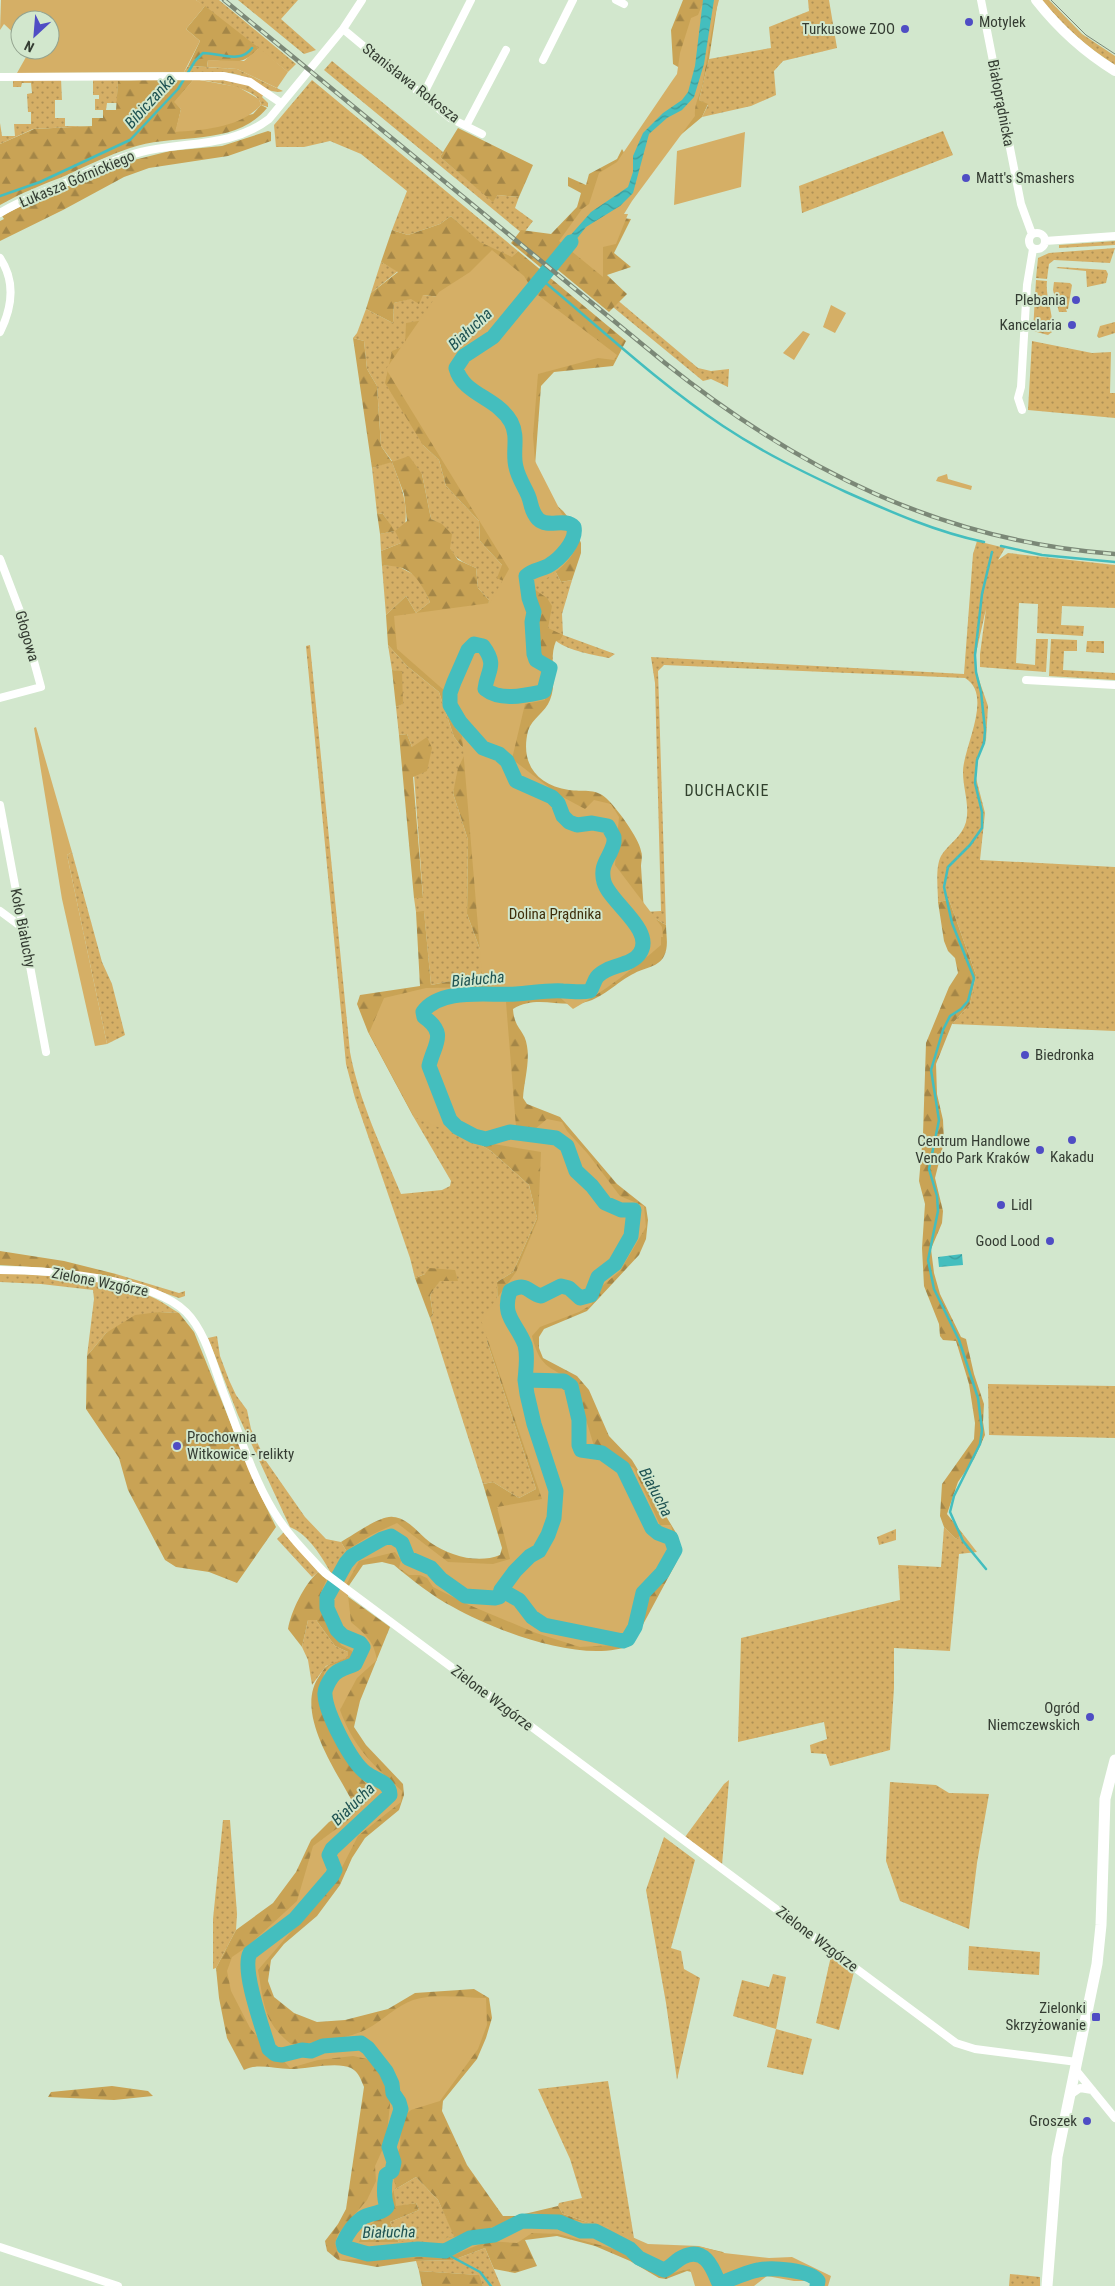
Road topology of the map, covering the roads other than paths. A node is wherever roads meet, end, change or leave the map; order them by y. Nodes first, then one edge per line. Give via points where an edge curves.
1 (362, 0) edge
2 (471, 0) edge
3 (574, 0) edge
4 (981, 0) edge
5 (1036, 0) edge
6 (343, 29) junction
7 (506, 50) dead end
8 (543, 60) dead end
9 (1115, 71) edge
10 (0, 77) edge
11 (423, 95) junction
12 (281, 103) junction
13 (466, 126) junction
14 (482, 134) dead end
15 (0, 213) edge
16 (1032, 234) junction
17 (1115, 236) edge
18 (1045, 241) junction
19 (1033, 249) junction
20 (0, 258) edge
21 (0, 332) edge
22 (1022, 410) dead end
23 (0, 559) edge
24 (1026, 680) dead end
25 (1115, 685) edge
26 (0, 698) edge
27 (0, 805) edge
28 (0, 911) edge
29 (23, 928) junction
30 (46, 1052) dead end
31 (0, 1270) edge
32 (1115, 1760) edge
33 (1076, 2066) junction
34 (1092, 2090) junction
35 (1069, 2096) junction
36 (1115, 2118) edge
37 (0, 2247) edge
38 (118, 2286) edge
39 (1047, 2286) edge

1 - 6 street, Łukasza Górnickiego
2 - 11 street
3 - 8 street
4 - 16 street, Białoprądnicka via 1021,204
5 - 9 street via 1085,50
6 - 11 street, Stanisława Rokosza
6 - 12 street, Łukasza Górnickiego
7 - 13 street
10 - 12 street via 229,76 260,87
11 - 13 street, Stanisława Rokosza via 450,118
12 - 15 street, Łukasza Górnickiego via 269,119 244,134 206,143 158,148 114,161
13 - 14 street, Stanisława Rokosza
16 - 18 street via 1041,234
16 - 19 street, Białoprądnicka via 1029,242
17 - 18 street
18 - 19 street via 1041,248
19 - 22 street, Białoprądnicka via 1018,398
20 - 21 street via 11,292 10,308
23 - 26 street, Głogowa via 21,614 41,687
24 - 25 street
27 - 29 street, Koło Białuchy
28 - 29 street
29 - 30 street, Koło Białuchy
31 - 33 street, Zielone Wzgórze via 44,1271 114,1282 159,1295 186,1312 201,1335 273,1511 305,1554 325,1573 956,2044
32 - 33 main road via 1105,1799 1097,1964
33 - 34 street
33 - 35 main road
34 - 35 street via 1080,2088
34 - 36 street
35 - 39 main road via 1057,2157
37 - 38 street

